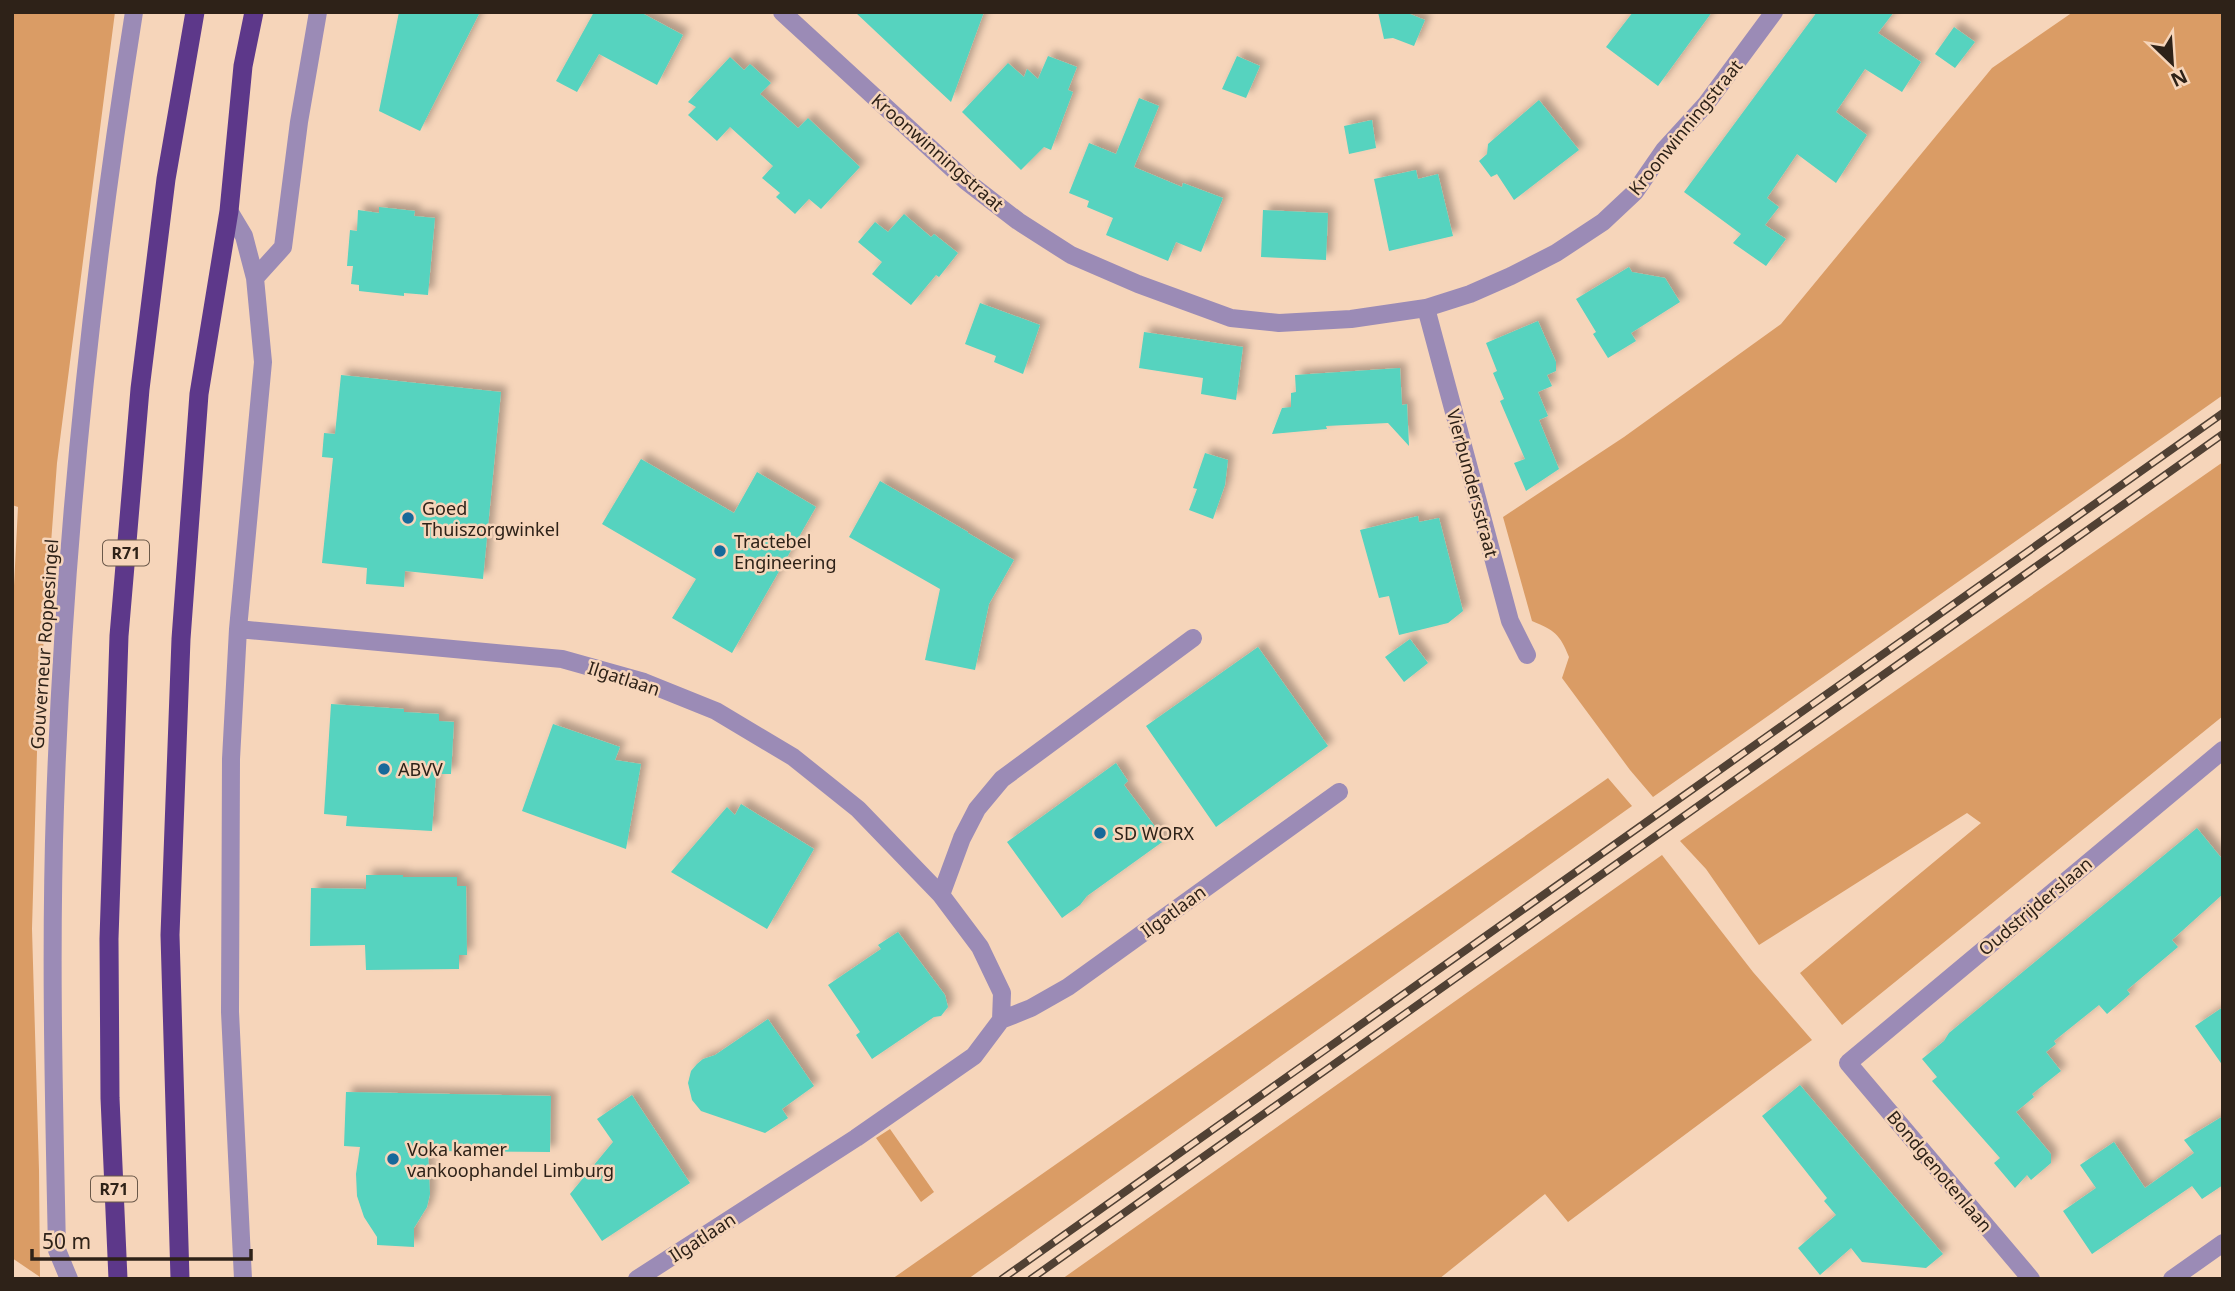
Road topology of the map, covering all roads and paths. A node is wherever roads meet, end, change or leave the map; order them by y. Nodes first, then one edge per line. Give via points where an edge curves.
1 (134, 12) edge
2 (195, 12) edge
3 (254, 12) edge
4 (318, 12) edge
5 (782, 12) edge
6 (1774, 12) edge
7 (229, 211) junction
8 (255, 278) junction
9 (1426, 308) junction
10 (238, 629) junction
11 (1193, 638) dead end
12 (1527, 655) dead end
13 (2223, 750) edge
14 (1339, 792) dead end
15 (941, 895) junction
16 (1001, 1020) junction
17 (1848, 1063) joint
18 (2223, 1243) edge
19 (69, 1279) edge
20 (118, 1279) edge
21 (180, 1279) edge
22 (243, 1279) edge
23 (636, 1279) edge
24 (2031, 1279) edge
25 (2172, 1279) edge

1 - 19 street, Gouverneur Roppesingel via 79,436 55,806 52,1012 57,1250
2 - 20 highway, R71 via 166,179 140,389 119,636 109,939
3 - 7 highway via 243,66
4 - 8 street via 283,247
5 - 9 street, Kroonwinningstraat via 966,181 1071,255 1231,318 1279,323
6 - 9 street, Kroonwinningstraat via 1635,192 1602,222 1511,276
7 - 8 street via 244,236
7 - 21 highway via 199,394 181,639 170,935
8 - 10 street via 264,362
9 - 12 street, Vierbundersstraat via 1510,621
10 - 15 street, Ilgatlaan via 562,659 644,682 716,711 793,757 858,809
10 - 22 street via 231,759 230,1012
11 - 15 street via 1002,779 977,809
13 - 17 street, Oudstrijderslaan
14 - 16 street, Ilgatlaan via 1068,987
15 - 16 street, Ilgatlaan via 980,947 1002,993
16 - 23 street, Ilgatlaan via 974,1056
17 - 24 street, Bondgenotenlaan
18 - 25 street

